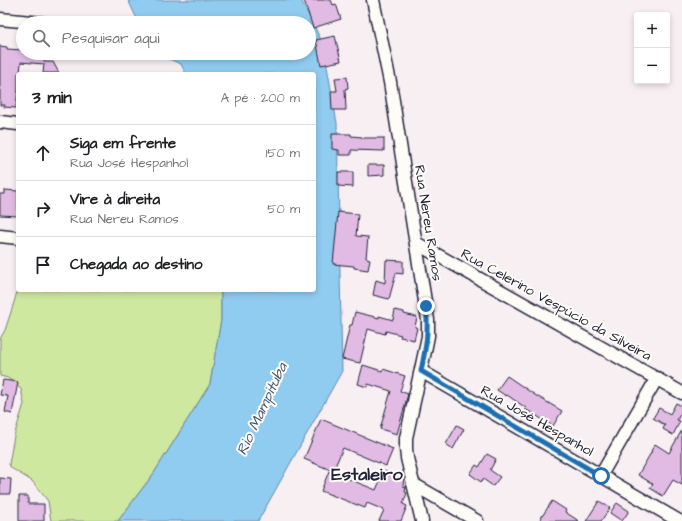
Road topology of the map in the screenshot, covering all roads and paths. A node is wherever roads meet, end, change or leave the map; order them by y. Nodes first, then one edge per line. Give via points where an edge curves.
1 (373, 0) edge
2 (0, 19) edge
3 (16, 21) edge
4 (0, 122) edge
5 (16, 124) edge
6 (0, 236) edge
7 (16, 238) edge
8 (416, 243) junction
9 (421, 371) junction
10 (657, 378) junction
11 (682, 393) edge
12 (601, 476) junction
13 (413, 484) junction
14 (422, 521) edge
15 (477, 521) edge
16 (679, 521) edge

1 - 8 street, Rua Nereu Ramos via 390,82
2 - 3 street
4 - 5 street
6 - 7 street
8 - 9 street, Rua Nereu Ramos via 428,320 428,336
8 - 10 street, Rua Celerino Vespúcio da Silveira
9 - 12 street, Rua José Hespanhol
9 - 13 street, Rua Nereu Ramos via 406,438 407,458
10 - 11 street, Rua Celerino Vespúcio da Silveira
10 - 12 street
12 - 16 street, Rua José Hespanhol
13 - 14 street, Rua Nereu Ramos
13 - 15 street

